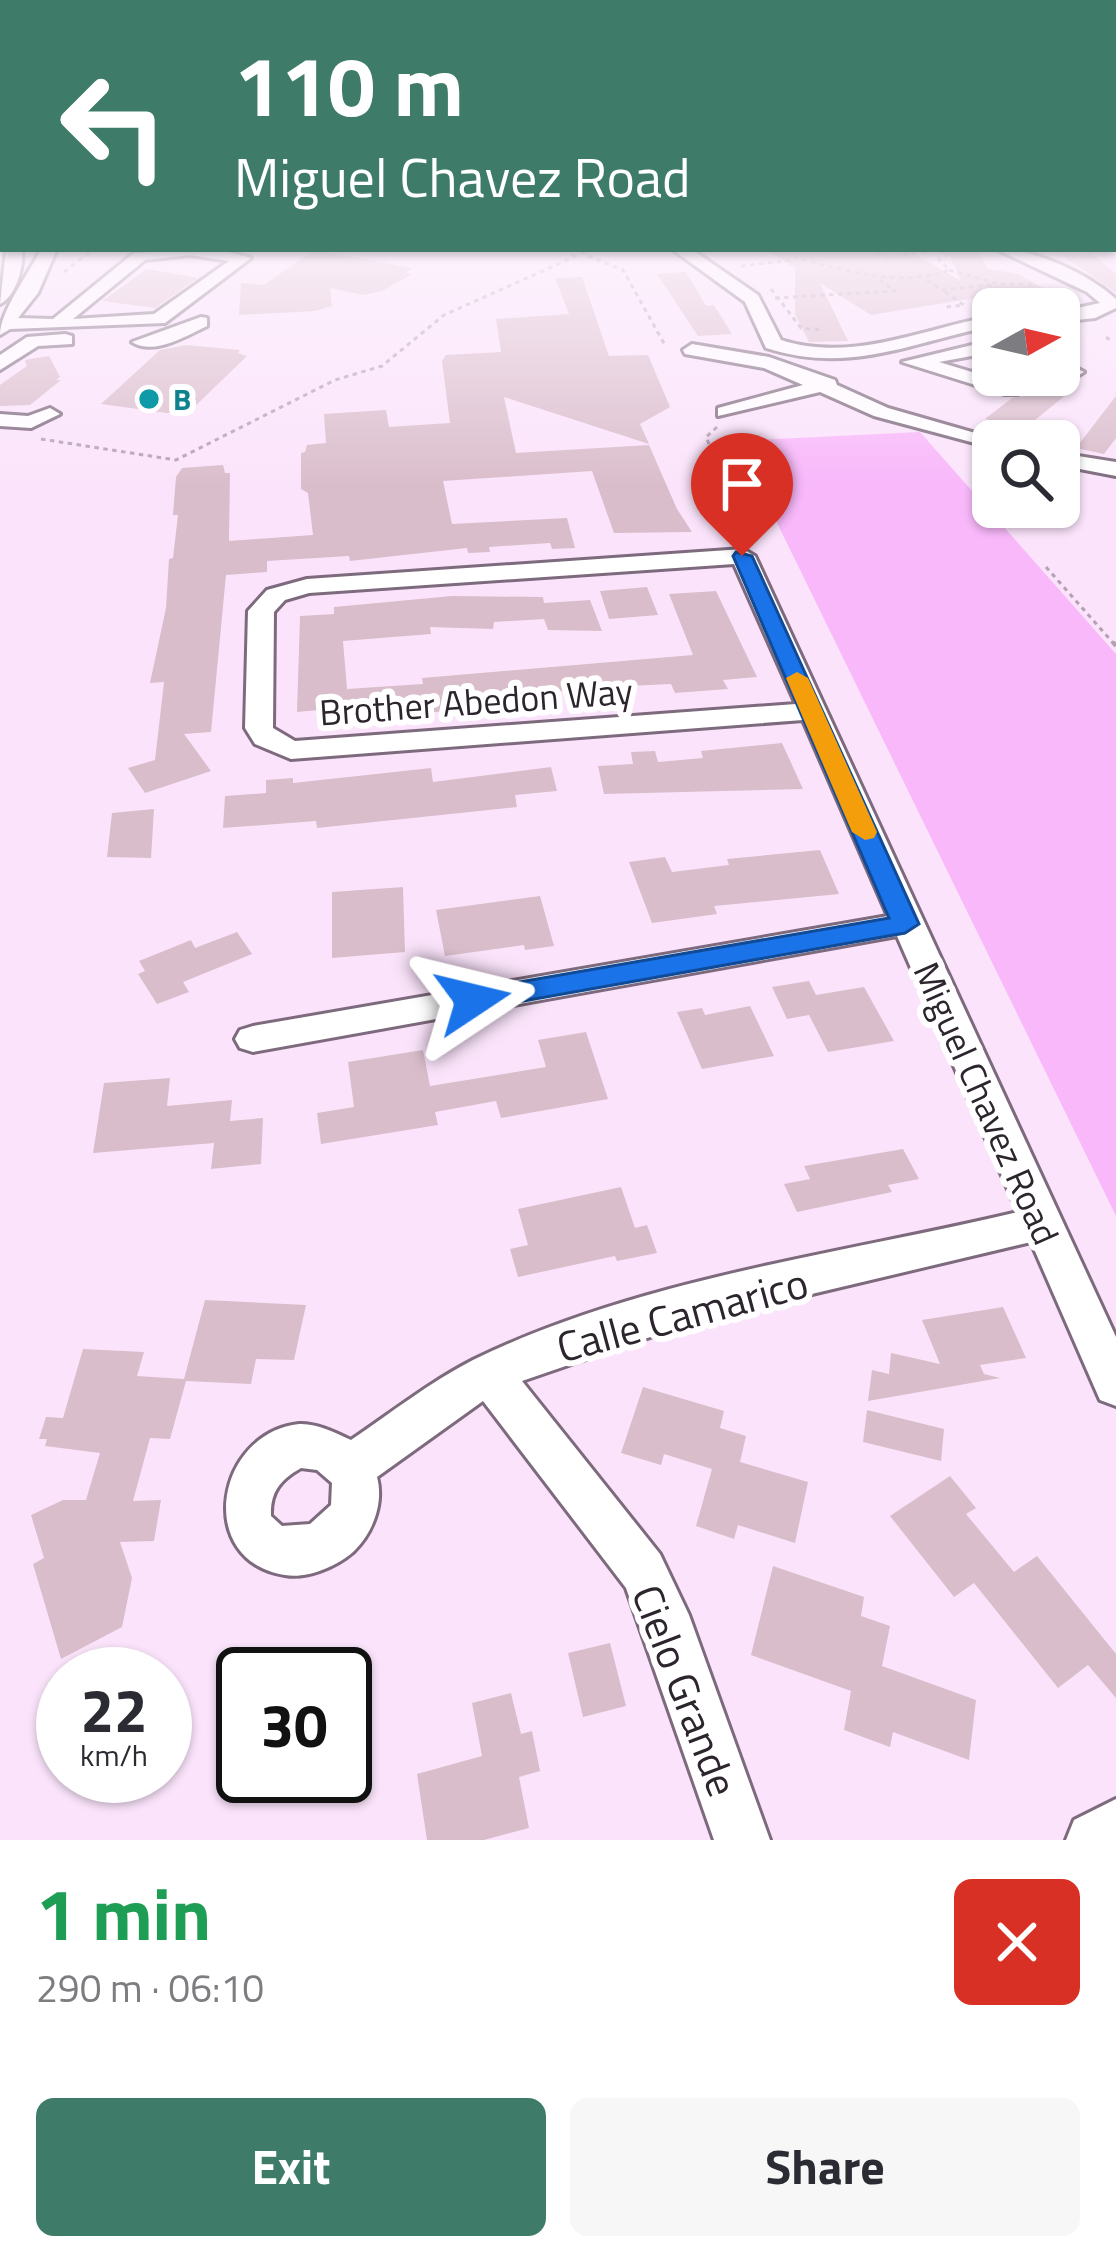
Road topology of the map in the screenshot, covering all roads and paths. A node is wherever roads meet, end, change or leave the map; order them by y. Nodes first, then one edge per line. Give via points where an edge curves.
1 (68, 314) edge
2 (148, 314) edge
3 (168, 314) edge
4 (447, 314) edge
5 (647, 314) edge
6 (759, 314) edge
7 (165, 316) junction
8 (201, 322) dead end
9 (58, 325) junction
10 (1, 326) edge
11 (972, 327) edge
12 (943, 333) junction
13 (1111, 335) edge
14 (1080, 336) edge
15 (972, 345) edge
16 (666, 346) dead end
17 (692, 350) dead end
18 (970, 350) junction
19 (915, 361) junction
20 (0, 364) edge
21 (972, 372) edge
22 (957, 375) junction
23 (972, 379) edge
24 (818, 386) junction
25 (721, 413) joint
26 (50, 414) dead end
27 (0, 421) edge
28 (972, 436) edge
29 (41, 439) dead end
30 (1080, 463) edge
31 (1116, 469) edge
32 (749, 547) junction
33 (1046, 567) dead end
34 (1116, 646) edge
35 (811, 711) junction
36 (905, 924) junction
37 (254, 1039) dead end
38 (1040, 1223) junction
39 (489, 1374) junction
40 (1116, 1387) edge
41 (350, 1468) dead end
42 (1116, 1827) edge
43 (742, 1840) edge
44 (1094, 1840) edge

1 - 9 street
2 - 7 street
3 - 7 street
4 - 29 path via 382,366 335,380 173,460
5 - 16 path
6 - 12 street via 773,344 801,354 844,356
7 - 9 street
8 - 20 street via 152,342 34,341
9 - 10 street
11 - 12 street
12 - 18 street
13 - 14 street
15 - 18 street
17 - 24 street via 769,363
18 - 19 street
19 - 22 street
19 - 24 street
21 - 22 street
22 - 23 street
24 - 25 street
24 - 28 street
25 - 32 path via 706,436
26 - 27 street
30 - 31 street
32 - 35 street, Miguel Chavez Road
32 - 35 street, Brother Abedon Way via 290,589 261,611 259,728 277,746 318,751
33 - 34 path
35 - 36 street, Miguel Chavez Road
36 - 37 street
36 - 38 street, Miguel Chavez Road
38 - 39 street, Calle Camarico via 572,1340
38 - 40 street, Miguel Chavez Road
39 - 41 street, Calle Camarico
39 - 43 street, Cielo Grande via 643,1571
42 - 44 street

